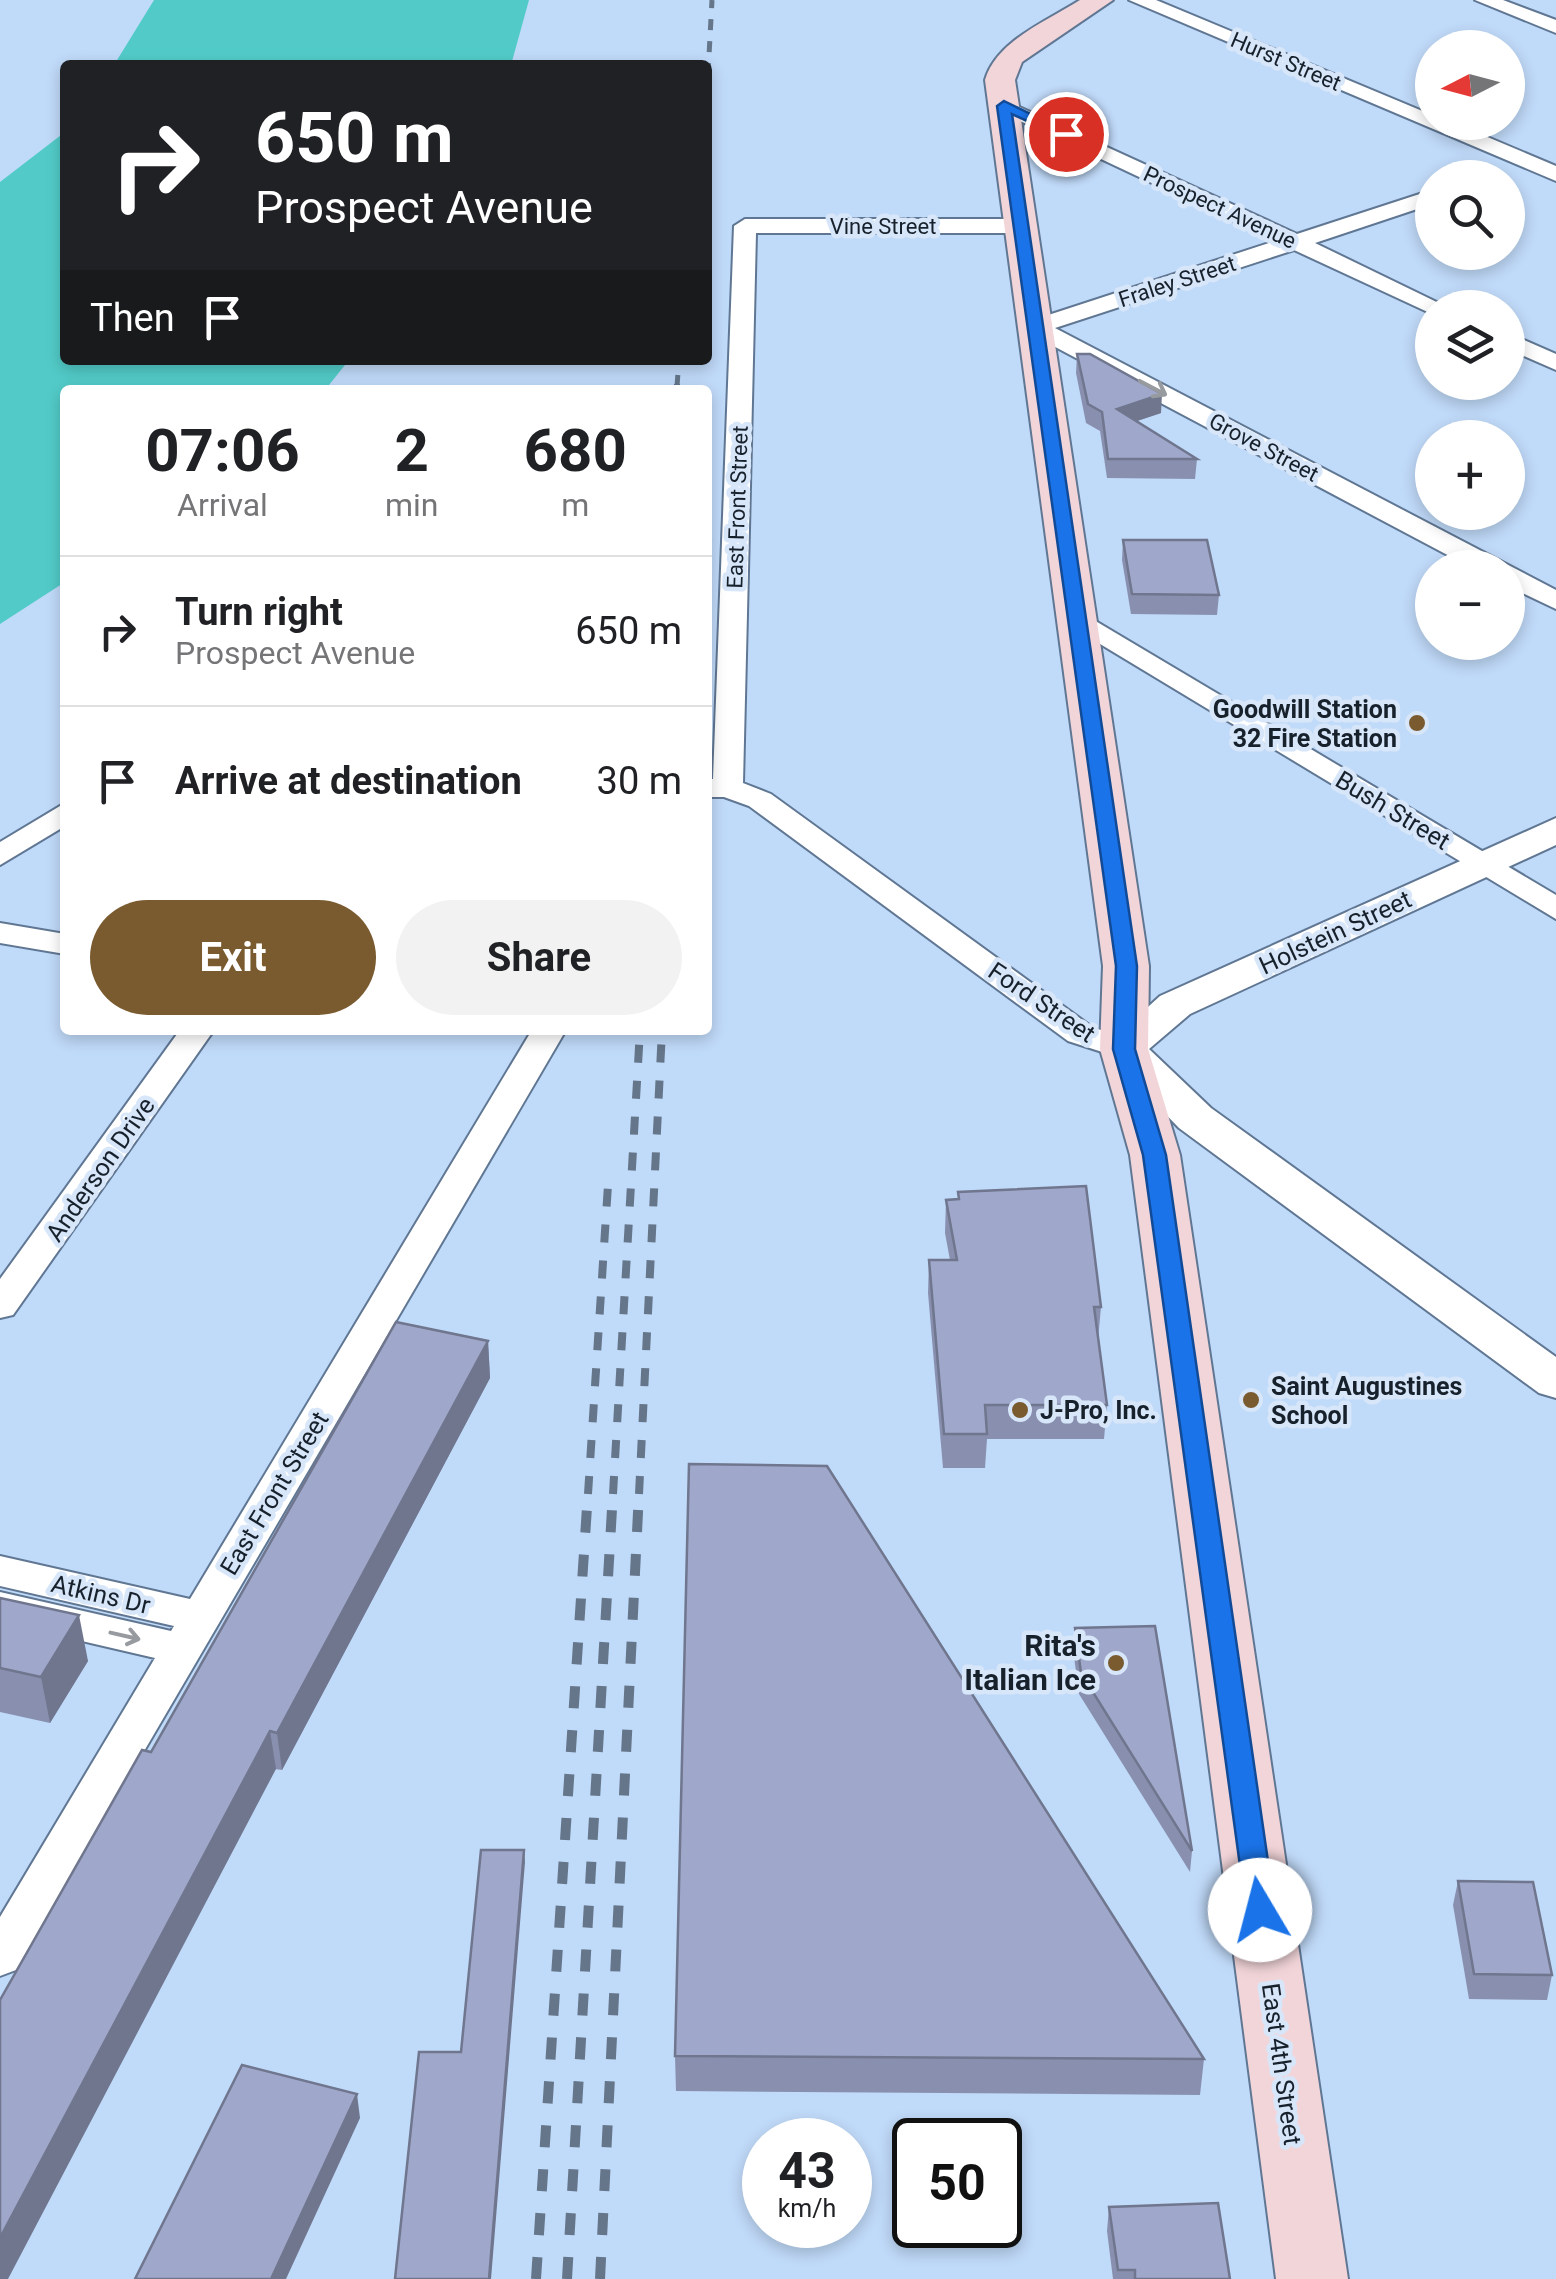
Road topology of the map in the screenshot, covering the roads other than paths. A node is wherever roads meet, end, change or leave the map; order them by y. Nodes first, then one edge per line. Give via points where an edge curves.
1 (1099, 0) edge
2 (1139, 0) edge
3 (1485, 0) edge
4 (1556, 27) edge
5 (1004, 106) junction
6 (1415, 115) edge
7 (1476, 140) edge
8 (1556, 157) edge
9 (1534, 164) junction
10 (1525, 167) edge
11 (1556, 174) edge
12 (1415, 203) edge
13 (746, 226) joint
14 (1021, 226) junction
15 (1296, 242) junction
16 (1415, 298) edge
17 (1035, 327) junction
18 (1525, 348) edge
19 (1556, 363) edge
20 (1459, 550) edge
21 (1525, 584) edge
22 (1556, 601) edge
23 (1077, 618) junction
24 (718, 788) edge
25 (60, 815) edge
26 (1556, 830) edge
27 (0, 856) edge
28 (1482, 864) junction
29 (1556, 909) edge
30 (0, 932) edge
31 (60, 943) edge
32 (194, 1035) edge
33 (546, 1035) edge
34 (1124, 1049) junction
35 (0, 1306) edge
36 (1556, 1381) edge
37 (0, 1571) edge
38 (0, 1608) edge
39 (192, 1633) junction
40 (0, 1957) edge
41 (1312, 2279) edge

1 - 5 main road, East 4th Street via 1004,64
2 - 6 street, Hurst Street
3 - 4 street
5 - 14 main road, East 4th Street
5 - 15 street, Prospect Avenue
7 - 9 street, Hurst Street
8 - 9 street
9 - 10 street
9 - 11 street, Hurst Street
12 - 15 street, Fraley Street
13 - 14 street, Vine Street
13 - 24 street, East Front Street
14 - 17 main road, East 4th Street
15 - 16 street, Prospect Avenue
15 - 17 street, Fraley Street
17 -> 20 street, Grove Street
17 - 23 main road, East 4th Street
18 - 19 street
21 - 22 street
23 - 28 street, Bush Street
23 - 34 main road, East 4th Street via 1126,966
24 - 34 street, Ford Street via 760,800 1080,1034
25 - 27 street
26 - 28 street, Holstein Street
28 - 29 street, Bush Street
28 - 34 street, Holstein Street via 1175,1005
30 - 31 street
32 - 35 street, Anderson Drive
33 - 39 street, East Front Street
34 - 36 street, Ford Street via 1195,1118
34 - 41 main road, East 4th Street via 1154,1155
37 - 39 street, Atkins Dr
38 -> 39 street, Atkins Dr
39 - 40 street, East Front Street

